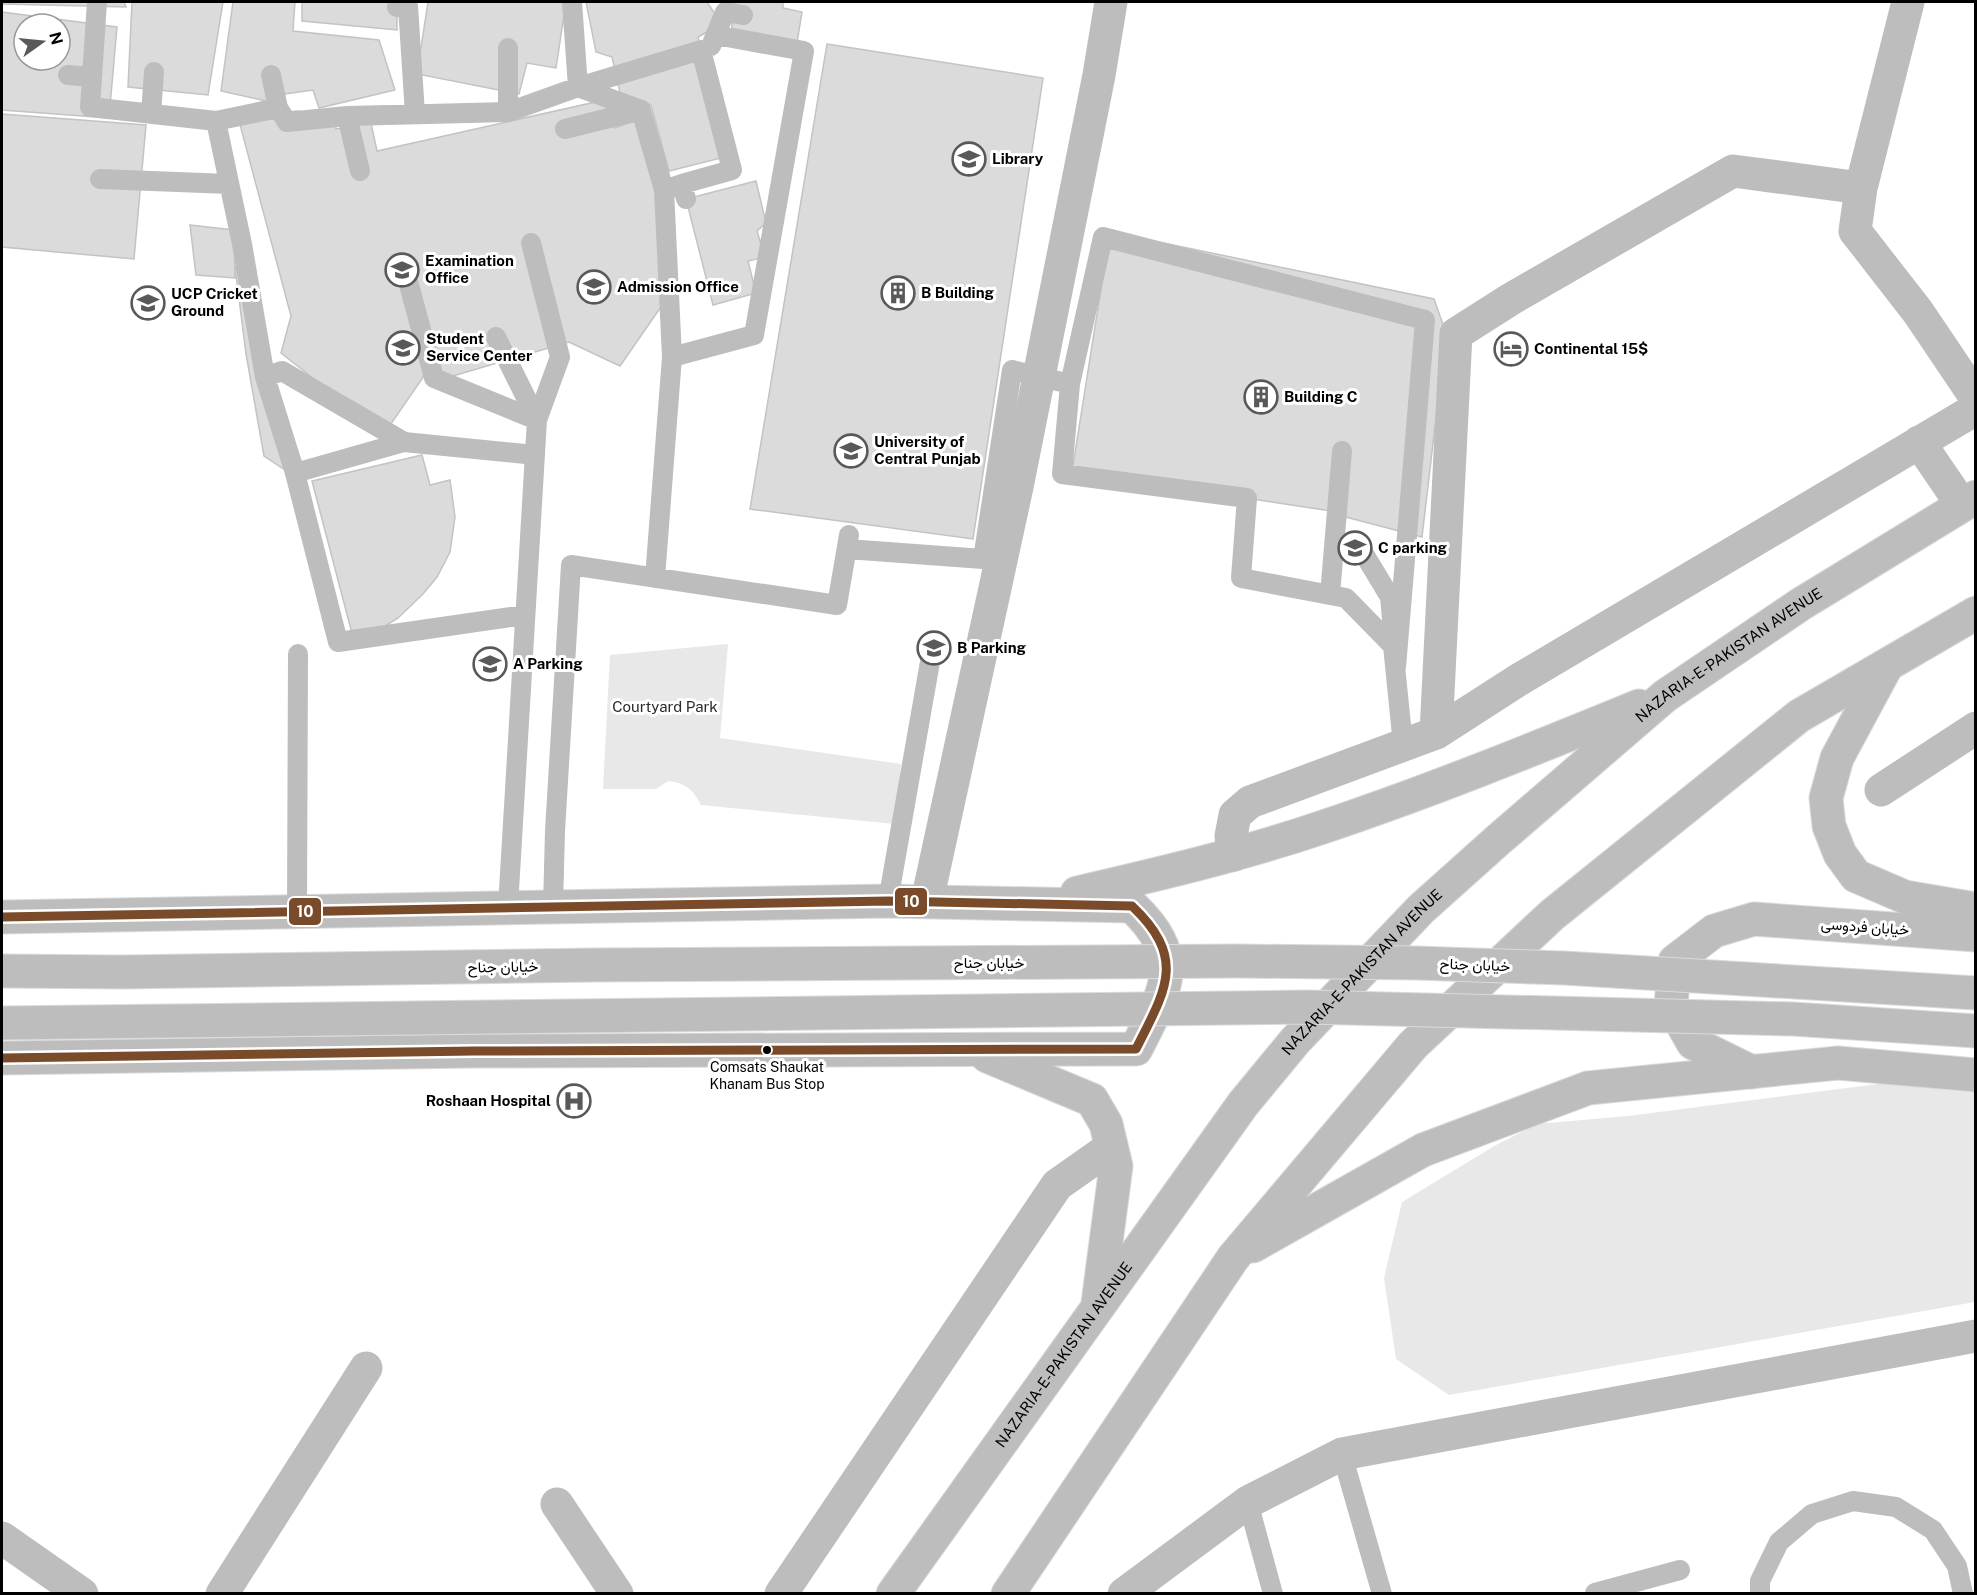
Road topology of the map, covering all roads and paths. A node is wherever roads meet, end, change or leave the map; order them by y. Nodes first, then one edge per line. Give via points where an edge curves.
1 (97, 2) edge
2 (572, 2) edge
3 (1111, 2) edge
4 (1908, 2) edge
5 (397, 8) dead end
6 (743, 15) dead end
7 (716, 35) junction
8 (508, 48) dead end
9 (704, 62) junction
10 (154, 72) dead end
11 (68, 75) dead end
12 (271, 75) dead end
13 (92, 77) junction
14 (578, 87) junction
15 (278, 108) junction
16 (641, 110) junction
17 (508, 112) junction
18 (151, 114) junction
19 (415, 114) junction
20 (346, 116) junction
21 (216, 121) junction
22 (565, 129) dead end
23 (360, 171) dead end
24 (100, 179) dead end
25 (229, 184) junction
26 (1861, 188) junction
27 (677, 191) junction
28 (531, 243) dead end
29 (408, 281) dead end
30 (496, 337) dead end
31 (672, 357) junction
32 (1038, 376) junction
33 (266, 377) junction
34 (1070, 384) junction
35 (1976, 398) edge
36 (1976, 409) edge
37 (537, 420) junction
38 (404, 442) junction
39 (1919, 442) junction
40 (1342, 451) dead end
41 (535, 454) junction
42 (295, 473) junction
43 (1969, 501) edge
44 (1361, 549) dead end
45 (655, 578) junction
46 (1330, 595) junction
47 (1976, 613) edge
48 (525, 615) junction
49 (1393, 646) junction
50 (298, 654) dead end
51 (930, 662) dead end
52 (1886, 667) junction
53 (1396, 668) junction
54 (1665, 696) junction
55 (1976, 728) edge
56 (1436, 733) junction
57 (1403, 745) junction
58 (1881, 790) dead end
59 (1234, 855) junction
60 (888, 901) junction
61 (927, 901) junction
62 (1035, 904) junction
63 (553, 907) junction
64 (508, 908) junction
65 (1976, 909) edge
66 (297, 912) junction
67 (2, 916) edge
68 (1976, 935) edge
69 (2, 971) edge
70 (1976, 993) edge
71 (2, 1023) edge
72 (1976, 1031) edge
73 (973, 1050) junction
74 (2, 1058) edge
75 (1752, 1072) junction
76 (1976, 1075) edge
77 (1111, 1147) junction
78 (1233, 1258) junction
79 (1098, 1308) junction
80 (1976, 1336) edge
81 (366, 1368) dead end
82 (1342, 1454) junction
83 (1248, 1502) junction
84 (557, 1504) dead end
85 (2, 1538) edge
86 (1680, 1570) dead end
87 (1603, 1592) edge
88 (82, 1593) edge
89 (222, 1593) edge
90 (617, 1593) edge
91 (781, 1593) edge
92 (893, 1593) edge
93 (1008, 1593) edge
94 (1124, 1593) edge
95 (1273, 1593) edge
96 (1382, 1593) edge
97 (1760, 1593) edge
98 (1963, 1593) edge

1 - 13 lane
2 - 14 lane
3 - 32 main road
4 - 26 main road
5 - 19 lane via 408,6
6 - 7 lane via 725,12
7 - 9 lane
7 - 31 lane via 804,51 754,335
8 - 17 lane
9 - 14 lane via 701,50
9 - 27 lane via 732,170
10 - 18 lane
11 - 13 lane
12 - 15 lane
13 - 18 lane via 90,107
14 - 16 lane
14 - 17 lane
15 - 20 lane via 287,123
15 - 21 lane
16 - 22 lane
16 - 27 lane
17 - 19 lane
18 - 21 lane
19 - 20 lane
20 - 23 lane
21 - 25 lane
24 - 25 lane
25 - 33 lane
26 - 35 main road via 1855,231 1918,312
26 - 56 main road via 1733,171 1456,334
27 - 31 lane
28 - 37 lane via 560,357
29 - 37 lane via 434,378
30 - 37 lane
31 - 45 lane
32 - 34 lane
32 - 45 lane via 1012,370 983,559 848,542 837,605
32 - 61 main road
33 - 38 lane via 282,371
33 - 42 lane
34 - 46 lane via 1062,474 1247,498 1241,578
34 - 53 lane via 1102,237 1425,320
36 - 39 main road
37 - 41 lane
38 - 41 lane
38 - 42 lane
39 - 43 main road
39 - 56 main road
40 - 46 lane
41 - 48 lane
42 - 48 lane via 338,642
43 - 54 main road, NAZARIA-E-PAKISTAN AVENUE via 1801,604
44 - 49 lane via 1390,597
45 - 63 lane via 571,565
46 - 49 lane via 1346,598
47 - 52 main road
48 - 64 lane
49 - 53 lane
50 - 66 lane
51 - 60 lane
52 - 65 main road via 1837,758 1826,798 1829,826 1840,854 1856,876 1905,897
52 - 78 main road via 1800,716 1552,915 1413,1045
53 - 57 lane
54 - 59 main road via 1478,771 1319,829
54 - 79 main road, NAZARIA-E-PAKISTAN AVENUE via 1421,909 1295,1041 1243,1104
55 - 58 main road
56 - 57 main road
57 - 59 main road via 1250,802 1235,815 1231,836
59 - 62 main road
60 - 61 main road
60 - 63 main road
61 - 62 main road
62 - 73 main road via 1132,906 1151,924 1163,947 1167,972 1162,997 1136,1049
63 - 64 main road
64 - 66 main road
66 - 67 main road
68 - 75 main road, خیابان فردوسی via 1755,919 1714,931 1675,961 1671,1005 1693,1043
69 - 70 main road, خیابان جناح, bridge via 1238,961 1564,968
71 - 72 main road, bridge via 1307,1007 1793,1019
73 - 74 main road via 486,1051
73 - 77 main road via 1092,1100 1106,1124
75 - 76 main road via 1838,1063
75 - 78 main road via 1588,1088 1423,1150
77 - 79 main road via 1116,1166
77 - 91 main road via 1057,1185
78 - 93 main road
79 - 92 main road, NAZARIA-E-PAKISTAN AVENUE
80 - 82 main road
81 - 89 main road
82 - 83 main road
82 - 96 lane
83 - 94 main road
83 - 95 lane
84 - 90 main road
85 - 88 main road
86 - 87 lane
97 - 98 lane via 1760,1581 1779,1542 1812,1514 1853,1501 1896,1507 1933,1530 1957,1566

